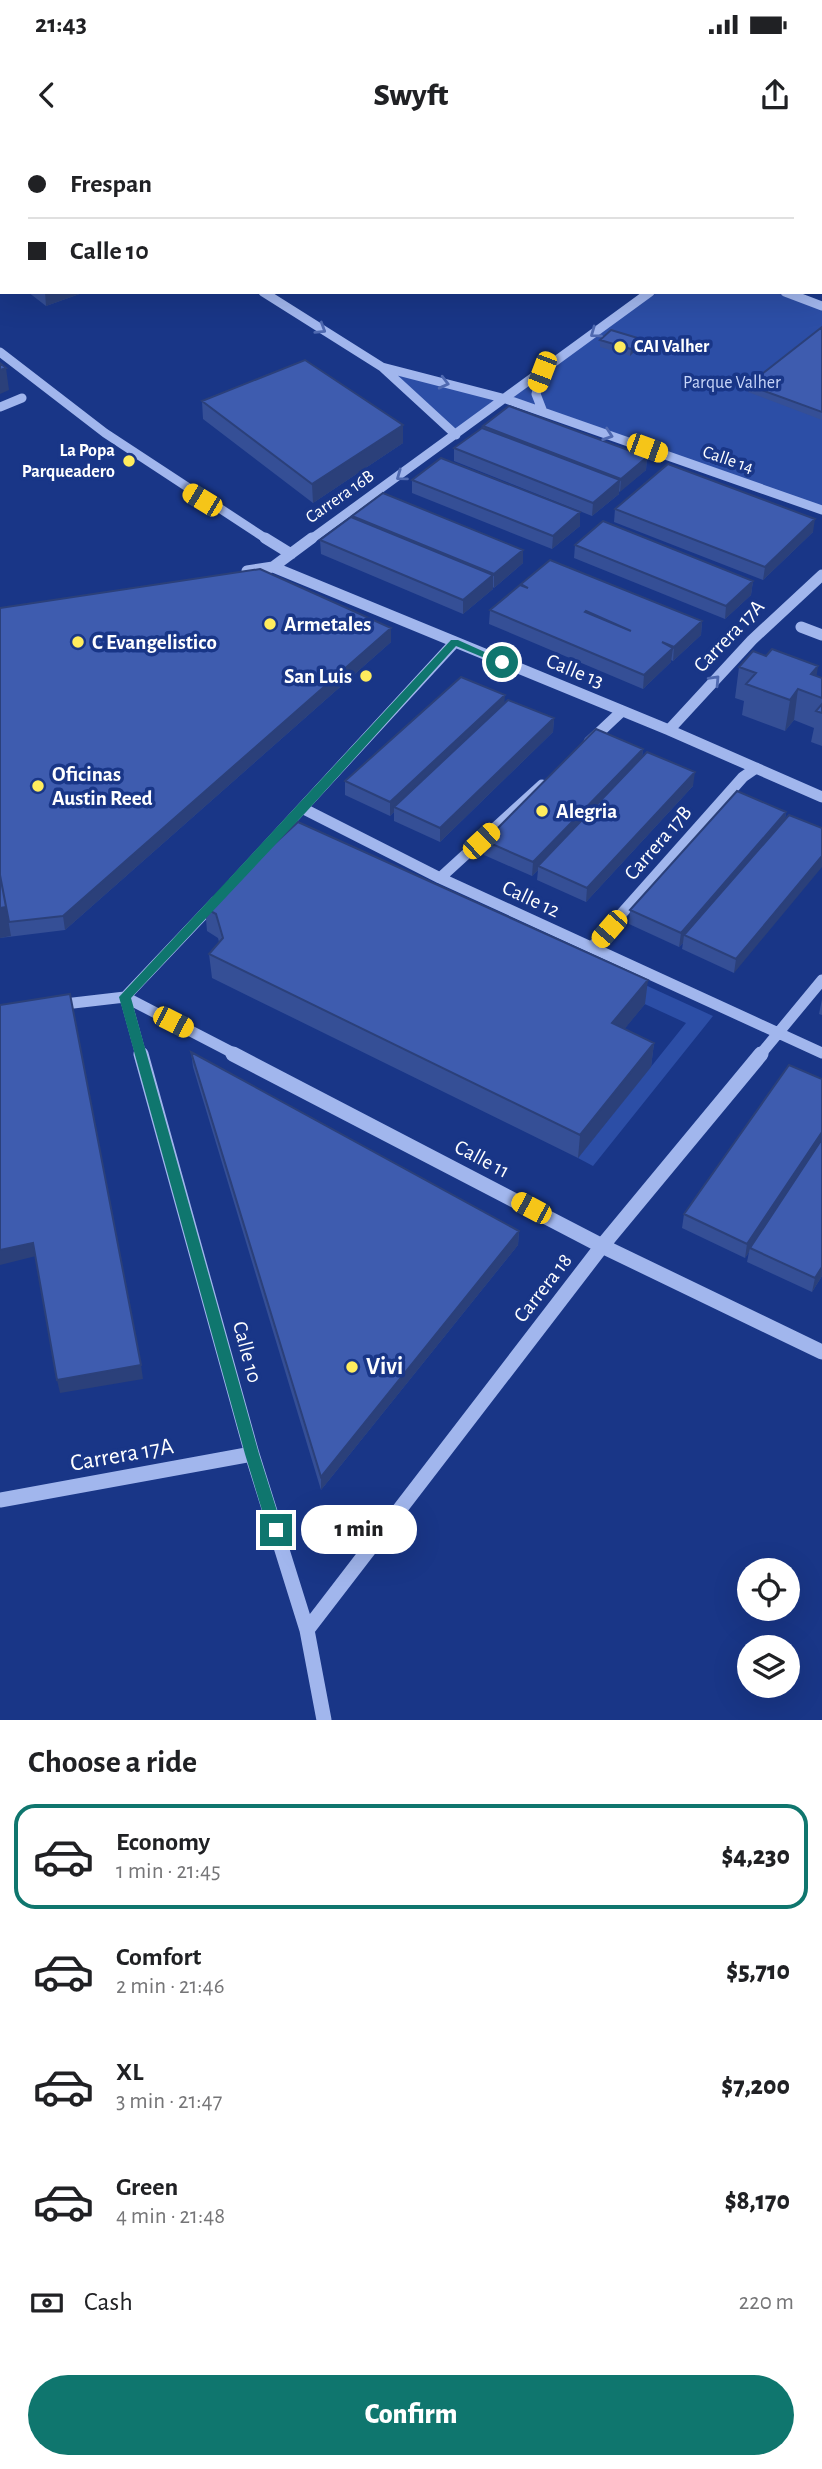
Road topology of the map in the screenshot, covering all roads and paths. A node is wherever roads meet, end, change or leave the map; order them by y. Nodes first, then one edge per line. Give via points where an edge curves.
1 (266, 294) edge
2 (647, 294) edge
3 (790, 294) edge
4 (822, 306) edge
5 (0, 352) edge
6 (382, 367) junction
7 (542, 372) junction
8 (23, 398) dead end
9 (506, 399) junction
10 (0, 407) edge
11 (543, 412) junction
12 (456, 435) junction
13 (822, 510) edge
14 (291, 554) junction
15 (273, 567) junction
16 (232, 573) edge
17 (822, 575) edge
18 (801, 627) dead end
19 (822, 635) edge
20 (455, 642) junction
21 (622, 711) junction
22 (669, 730) junction
23 (582, 748) edge
24 (755, 768) junction
25 (551, 776) edge
26 (822, 797) edge
27 (304, 809) junction
28 (440, 878) junction
29 (592, 947) junction
30 (822, 980) edge
31 (125, 997) junction
32 (42, 1007) edge
33 (779, 1035) junction
34 (822, 1053) edge
35 (602, 1246) junction
36 (822, 1352) edge
37 (252, 1454) junction
38 (0, 1500) edge
39 (307, 1630) junction
40 (324, 1720) edge

1 -> 6 street, Calle 14
2 -> 7 street, Carrera 16B
3 - 4 street
5 - 14 street via 180,486
6 -> 9 street, Calle 14
6 - 12 street, Calle 14
7 - 9 street, Carrera 16B
7 - 11 street via 536,394
8 - 10 street
9 - 11 street, Calle 14
9 - 12 street, Carrera 16B
11 -> 13 street, Calle 14
12 -> 14 street, Carrera 16B
14 - 15 street, Carrera 16B
15 - 16 street, Carrera 16B
15 - 20 street, Calle 13
22 -> 17 street, Carrera 17A via 752,640
18 - 19 street
20 - 21 street, Calle 13
20 - 27 street
21 - 22 street, Calle 13
21 - 23 street
22 - 24 street, Calle 13
24 - 26 street, Calle 13
24 - 29 street, Carrera 17B
25 - 28 street
27 - 28 street, Calle 12
27 - 31 street
28 - 29 street, Calle 12
29 - 33 street, Calle 12
30 - 33 street, Carrera 18
31 - 32 street
31 - 35 street, Calle 11
31 - 37 street, Calle 10
33 - 34 street, Calle 12
33 - 35 street, Carrera 18
35 - 36 street, Calle 11
35 - 39 street, Carrera 18
37 - 38 street, Carrera 17A
37 - 39 street, Calle 10
39 - 40 street, Calle 10

